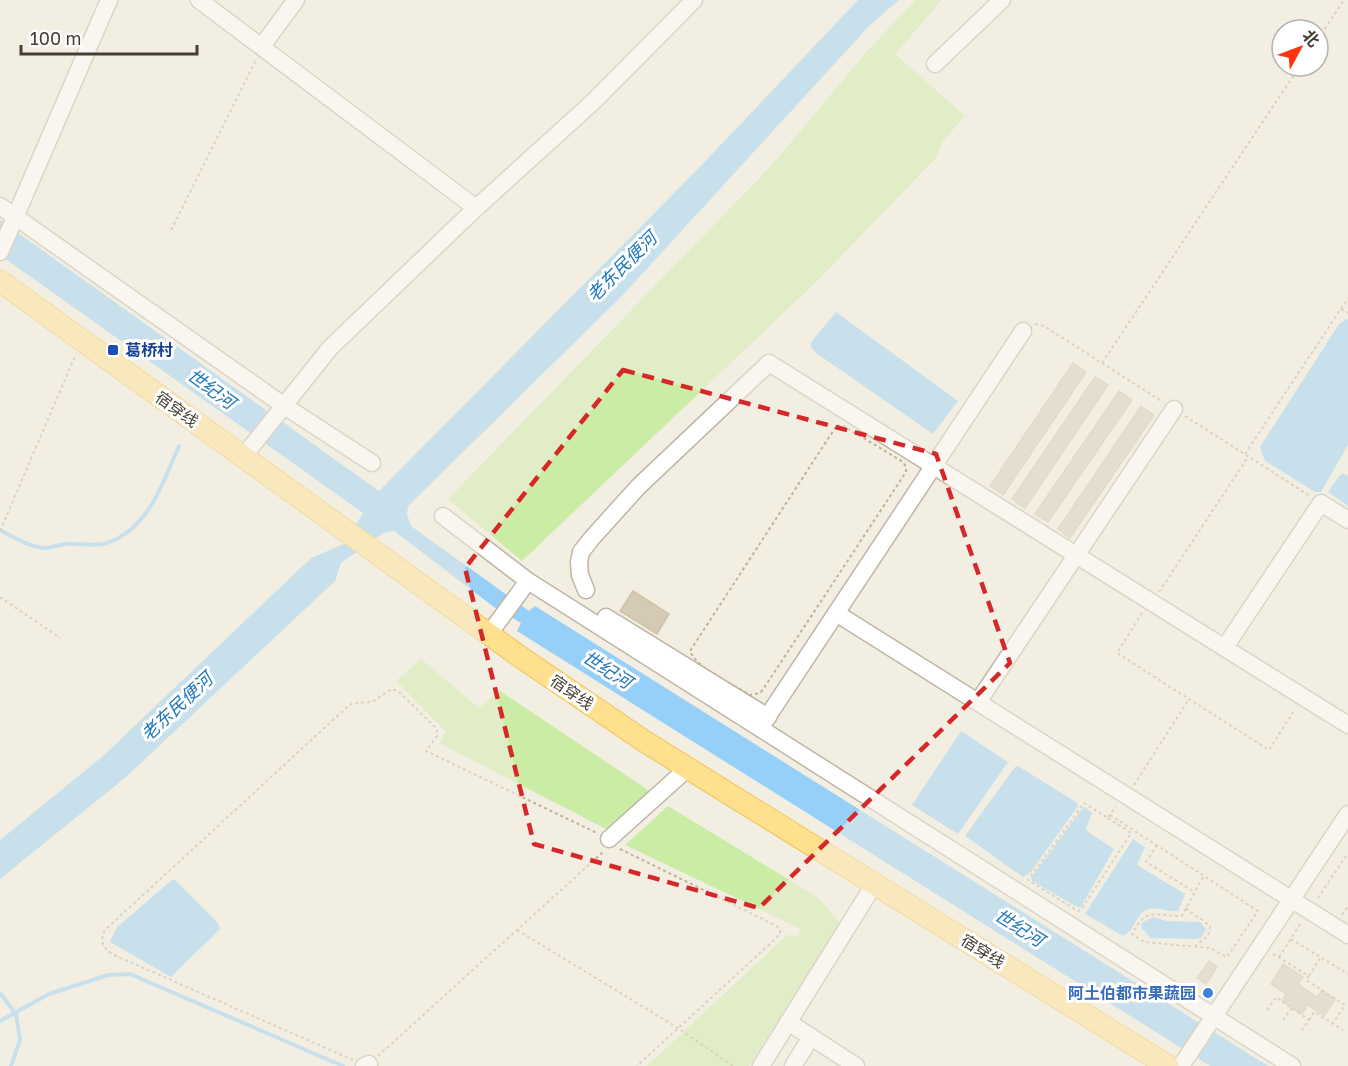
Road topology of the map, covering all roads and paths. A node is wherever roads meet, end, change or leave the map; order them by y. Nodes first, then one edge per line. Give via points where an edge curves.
1 (109, 0) edge
2 (199, 0) edge
3 (296, 0) edge
4 (684, 0) edge
5 (694, 0) edge
6 (1002, 0) edge
7 (1344, 0) edge
8 (1330, 21) edge
9 (262, 46) junction
10 (935, 64) dead end
11 (1292, 78) edge
12 (473, 205) junction
13 (0, 206) edge
14 (14, 220) junction
15 (171, 230) dead end
16 (0, 252) edge
17 (0, 281) edge
18 (1348, 298) edge
19 (1341, 309) junction
20 (1348, 313) edge
21 (1023, 331) dead end
22 (82, 341) junction
23 (1102, 363) dead end
24 (277, 405) junction
25 (1174, 409) dead end
26 (243, 448) junction
27 (1245, 454) dead end
28 (1248, 457) dead end
29 (372, 463) dead end
30 (935, 465) junction
31 (443, 516) dead end
32 (1348, 520) edge
33 (0, 531) edge
34 (1076, 554) junction
35 (525, 585) junction
36 (586, 590) dead end
37 (0, 597) edge
38 (1151, 601) junction
39 (836, 613) junction
40 (600, 614) dead end
41 (493, 628) junction
42 (60, 638) dead end
43 (1225, 647) junction
44 (699, 669) junction
45 (1303, 697) junction
46 (1189, 699) junction
47 (978, 702) junction
48 (764, 723) junction
49 (1348, 725) edge
50 (688, 768) junction
51 (1125, 795) junction
52 (1109, 816) junction
53 (1345, 824) edge
54 (611, 841) junction
55 (1157, 845) junction
56 (1204, 875) junction
57 (874, 883) junction
58 (1194, 892) junction
59 (1291, 900) junction
60 (1348, 906) edge
61 (1186, 908) junction
62 (1342, 915) dead end
63 (517, 930) junction
64 (1348, 935) edge
65 (1291, 939) dead end
66 (1193, 946) junction
67 (1260, 946) junction
68 (1321, 957) junction
69 (1348, 974) edge
70 (1309, 976) junction
71 (1292, 1008) junction
72 (1267, 1010) dead end
73 (1212, 1019) junction
74 (1283, 1020) dead end
75 (1309, 1020) junction
76 (788, 1022) junction
77 (1333, 1023) junction
78 (678, 1028) junction
79 (1342, 1030) dead end
80 (1301, 1032) dead end
81 (811, 1037) junction
82 (369, 1063) edge
83 (1178, 1064) edge
84 (637, 1066) edge
85 (733, 1066) edge
86 (761, 1066) edge
87 (793, 1066) edge
88 (856, 1066) edge
89 (1292, 1066) edge

1 - 14 street
2 - 9 street
3 - 9 street
4 - 12 street
5 - 12 street via 593,102
6 - 10 street
7 - 8 path
9 - 12 street
9 - 15 path
11 - 23 path
12 - 24 street
13 - 14 street
14 - 16 street
14 - 24 street
17 - 22 main road, 宿穿线
18 - 19 path
19 - 20 path
19 - 27 path
21 - 30 street
22 - 26 main road, 宿穿线
22 - 33 path
24 - 26 street
24 - 29 street
25 - 34 street
26 - 41 main road, 宿穿线
28 - 38 path
30 - 34 street
30 - 36 street via 769,363 638,487 592,537 579,562
30 - 39 street
31 - 35 street
32 - 43 street via 1321,503
34 - 38 street
34 - 47 street
35 - 41 street
35 - 48 street
37 - 42 path
38 - 43 street
38 - 46 path via 1117,653
39 - 47 street
39 - 48 street
40 - 44 street
41 - 50 main road, 宿穿线 via 644,741
43 - 45 street
44 - 44 path via 750,695 760,693 906,472 903,462 837,425 690,651
44 - 48 street
45 - 46 path via 1269,750
45 - 49 street
46 - 51 path
47 - 51 street
48 - 73 street
50 - 54 street
50 - 57 main road, 宿穿线
51 - 52 path
51 - 59 street
52 - 52 path via 1083,803 1028,880 1081,910 1131,833
52 - 55 path
53 - 59 street
54 - 63 path
54 - 78 path via 614,846 780,930 773,941
54 - 82 path via 426,751 438,736 436,729 392,689 372,702 353,703 101,936 106,951 114,955 365,1065
55 - 56 path
55 - 58 path via 1146,862
56 - 58 path
56 - 66 path via 1258,911 1227,957 1216,950
57 - 76 street
57 - 83 main road, 宿穿线
58 - 61 path
59 - 64 street
59 - 67 street
60 - 62 path
61 - 66 path via 1210,927 1202,943
61 - 66 path via 1182,916 1145,916 1132,934 1144,942
63 - 78 path
63 - 82 path
65 - 68 path
67 - 70 path
67 - 73 street
68 - 69 path
68 - 70 path
70 - 77 path via 1306,980 1345,1005
71 - 72 path via 1276,997
71 - 74 path
71 - 75 path
73 - 83 street
73 - 89 street
75 - 77 path via 1314,1012
75 - 80 path
76 - 81 street
76 - 86 street
77 - 79 path
78 - 84 path
78 - 85 path
81 - 87 street
81 - 88 street

